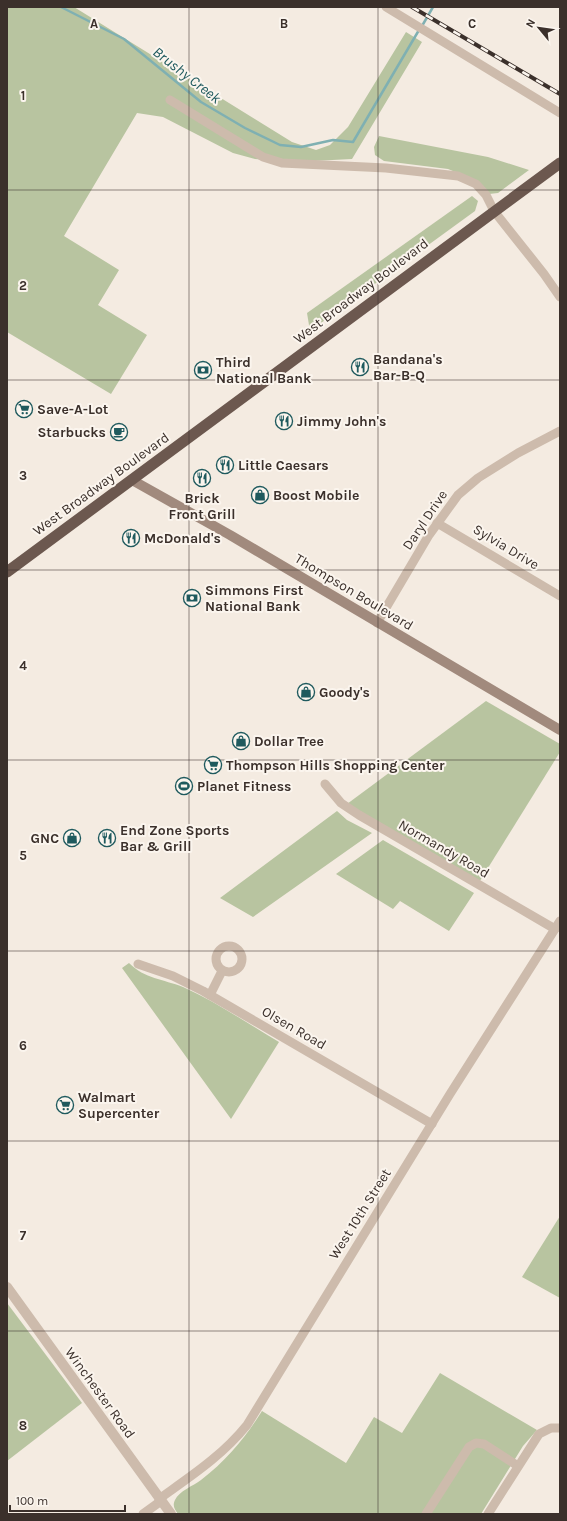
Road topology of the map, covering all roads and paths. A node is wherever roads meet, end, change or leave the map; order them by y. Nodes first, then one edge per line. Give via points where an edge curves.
1 (386, 7) edge
2 (170, 100) dead end
3 (560, 113) edge
4 (560, 163) edge
5 (494, 211) junction
6 (559, 294) edge
7 (560, 431) edge
8 (132, 480) junction
9 (437, 523) junction
10 (7, 572) edge
11 (560, 596) edge
12 (377, 623) junction
13 (560, 730) edge
14 (325, 784) dead end
15 (560, 921) edge
16 (555, 929) junction
17 (138, 964) dead end
18 (222, 971) dead end
19 (210, 995) junction
20 (432, 1124) junction
21 (7, 1287) edge
22 (560, 1428) edge
23 (518, 1466) junction
24 (160, 1500) junction
25 (143, 1514) edge
26 (171, 1514) edge
27 (426, 1514) edge
28 (488, 1514) edge

1 - 3 street
2 - 5 street via 263,156 282,163 386,168 458,176 476,184 486,195
4 - 5 highway, West Broadway Boulevard
5 - 6 street
5 - 8 highway, West Broadway Boulevard
7 - 9 street, Daryl Drive via 478,478 458,495
8 - 10 highway, West Broadway Boulevard
8 - 12 main road, Thompson Boulevard
9 - 11 street, Sylvia Drive
9 - 12 street, Daryl Drive
12 - 13 main road, Thompson Boulevard
14 - 16 street, Normandy Road via 341,803 359,815
15 - 16 street, West 10th Street
16 - 20 street, West 10th Street
17 - 19 street, Olsen Road via 174,976
18 - 19 street
19 - 20 street, Olsen Road
20 - 24 street, West 10th Street via 247,1425 214,1460
21 - 24 street, Winchester Road
22 - 23 street via 551,1428 539,1434
23 - 27 street via 484,1444 476,1442 469,1447
23 - 28 street
24 - 25 street, West 10th Street
24 - 26 street, Winchester Road

